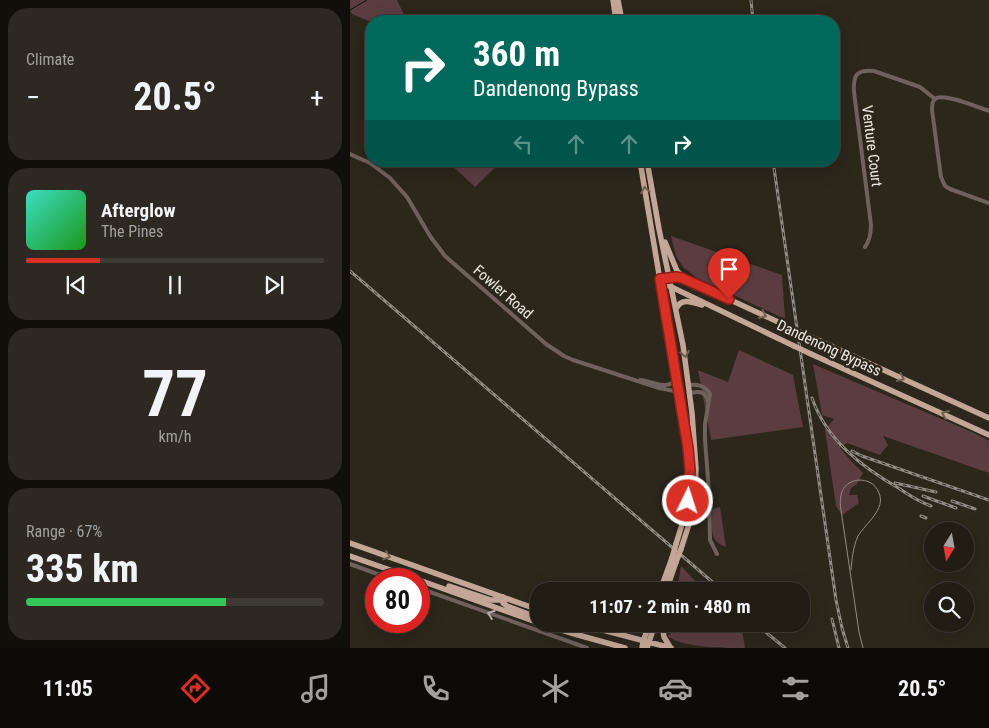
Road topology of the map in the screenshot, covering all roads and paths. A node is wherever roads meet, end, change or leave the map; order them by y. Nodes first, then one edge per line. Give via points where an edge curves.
1 (613, 0) edge
2 (618, 0) edge
3 (615, 15) edge
4 (621, 15) edge
5 (935, 99) junction
6 (989, 111) edge
7 (350, 154) edge
8 (365, 161) edge
9 (375, 167) edge
10 (642, 167) edge
11 (646, 167) edge
12 (645, 173) junction
13 (989, 203) edge
14 (659, 229) junction
15 (865, 247) dead end
16 (670, 278) junction
17 (687, 280) junction
18 (660, 281) junction
19 (671, 287) junction
20 (718, 309) junction
21 (677, 312) junction
22 (677, 378) junction
23 (635, 380) junction
24 (689, 384) junction
25 (679, 392) junction
26 (690, 393) junction
27 (708, 404) junction
28 (989, 418) edge
29 (989, 435) edge
30 (350, 543) edge
31 (679, 546) junction
32 (717, 554) dead end
33 (350, 556) edge
34 (674, 560) junction
35 (350, 564) edge
36 (384, 568) edge
37 (423, 568) edge
38 (365, 569) edge
39 (430, 571) edge
40 (664, 582) edge
41 (669, 582) edge
42 (430, 584) edge
43 (436, 586) junction
44 (430, 592) edge
45 (503, 597) junction
46 (530, 607) edge
47 (530, 615) edge
48 (519, 616) junction
49 (507, 620) junction
50 (530, 620) edge
51 (568, 632) edge
52 (574, 632) edge
53 (608, 632) edge
54 (652, 632) edge
55 (663, 632) edge
56 (590, 639) junction
57 (647, 644) edge
58 (616, 647) edge
59 (587, 648) edge
60 (625, 648) edge
61 (642, 648) edge
62 (671, 648) edge

1 - 3 highway
2 - 4 highway
5 - 6 street via 952,99
5 - 13 street via 932,110 945,186
5 - 15 street, Venture Court via 920,87 874,71 860,71 856,75 853,82 871,225
7 - 8 street, Fowler Road
9 - 23 street, Fowler Road via 396,183 407,197 445,256 546,344 573,360
10 - 12 highway
11 - 12 highway
12 - 14 highway
18 -> 12 highway
14 - 16 highway
14 - 17 highway via 676,269
16 - 17 highway, Dandenong Bypass
16 - 18 highway, Dandenong Bypass
16 - 19 highway
17 -> 28 highway, Dandenong Bypass, bridge
18 - 19 highway, Dandenong Bypass
18 - 22 highway
19 - 20 highway, Dandenong Bypass
19 - 21 highway
20 - 21 highway via 686,301 680,302
29 -> 20 highway, Dandenong Bypass, bridge
21 -> 24 highway
22 - 23 street via 666,386
22 - 25 highway
23 - 25 street, Fowler Road
24 - 25 highway
24 - 26 highway
24 - 27 street via 708,390
25 - 26 highway
25 - 31 highway via 690,470
26 - 27 street via 703,393
26 - 31 highway via 695,487 691,518
27 - 32 street via 705,435 710,536
30 -> 37 highway
31 - 34 highway, bridge
33 - 36 highway
34 - 40 highway
34 - 41 highway
35 - 38 street
39 - 45 highway
42 - 43 highway
43 - 45 highway via 451,587 492,601
43 - 48 highway
49 -> 44 street
45 - 46 highway
45 - 47 highway via 507,606
48 - 49 street
48 - 50 highway
49 - 59 street
51 - 56 highway
52 - 56 highway
53 - 57 highway
54 - 57 highway
55 - 62 highway
56 - 58 highway
57 - 61 highway
57 - 62 highway
58 - 60 highway

